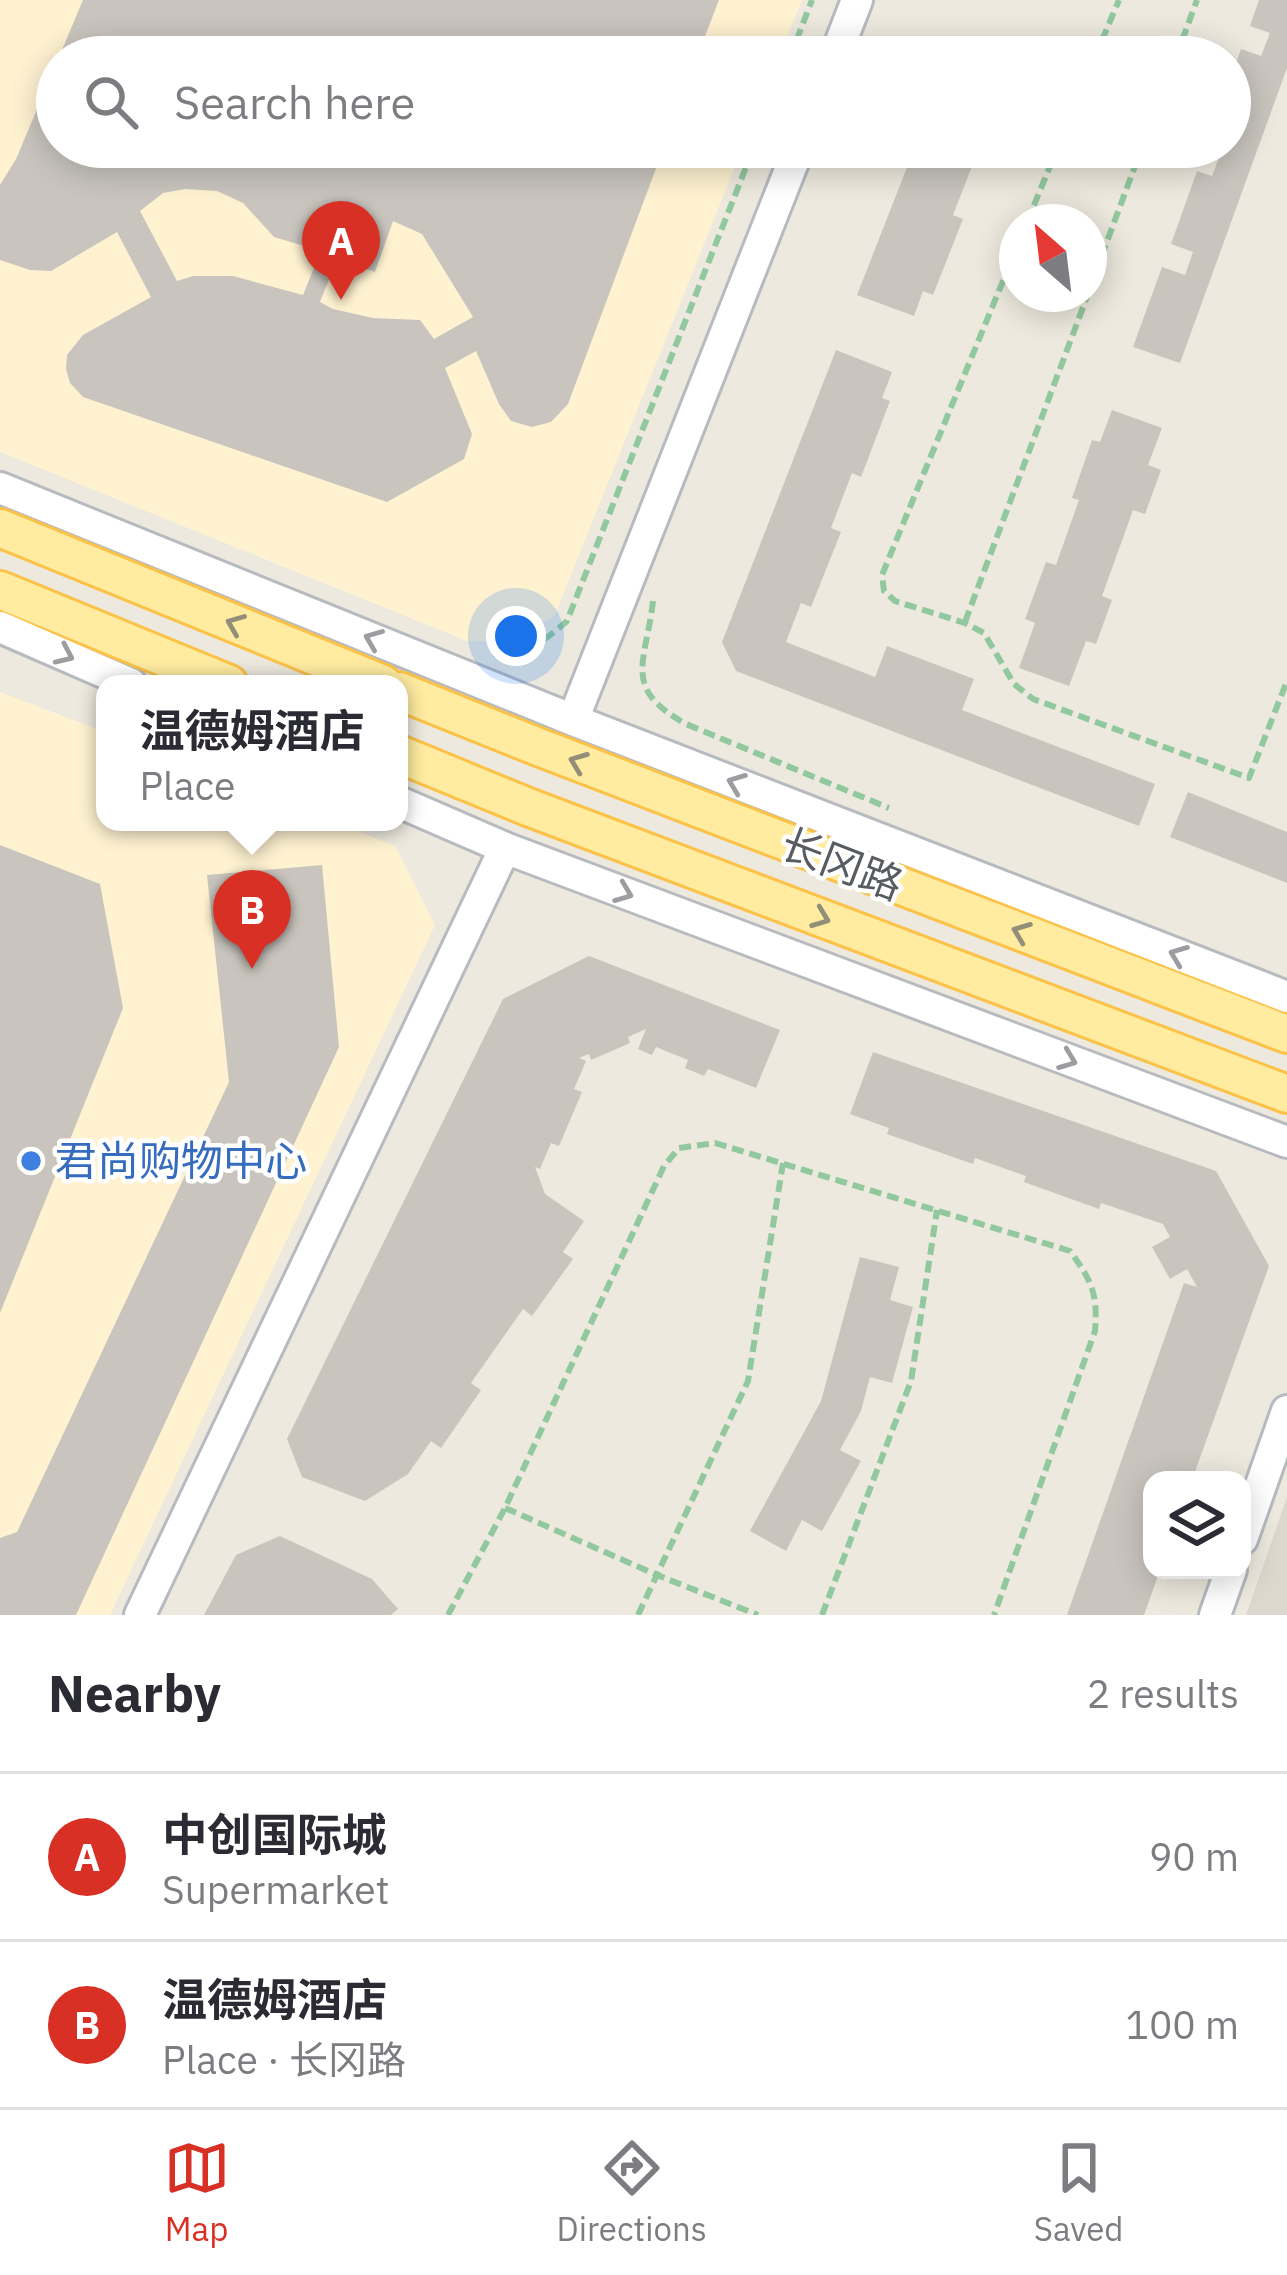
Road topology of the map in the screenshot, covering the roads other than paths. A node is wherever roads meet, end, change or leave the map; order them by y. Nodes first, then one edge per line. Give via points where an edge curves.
1 (857, 0) edge
2 (843, 36) edge
3 (791, 168) edge
4 (0, 488) edge
5 (0, 529) edge
6 (0, 590) edge
7 (0, 627) edge
8 (109, 675) edge
9 (207, 675) edge
10 (361, 675) edge
11 (408, 695) edge
12 (573, 720) junction
13 (408, 758) edge
14 (408, 806) edge
15 (505, 848) junction
16 (1287, 997) edge
17 (1287, 1034) edge
18 (1287, 1094) edge
19 (1287, 1142) edge
20 (1287, 1411) edge
21 (1251, 1513) edge
22 (1228, 1579) edge
23 (140, 1615) edge
24 (1215, 1615) edge

1 - 2 street
3 - 12 street
12 -> 4 street
10 -> 5 main road
6 - 9 main road
7 -> 8 street
17 -> 11 main road, 长冈路
16 -> 12 street
13 -> 18 main road, 长冈路
14 - 15 street
15 -> 19 street
15 - 23 street
20 - 21 street
22 - 24 street

